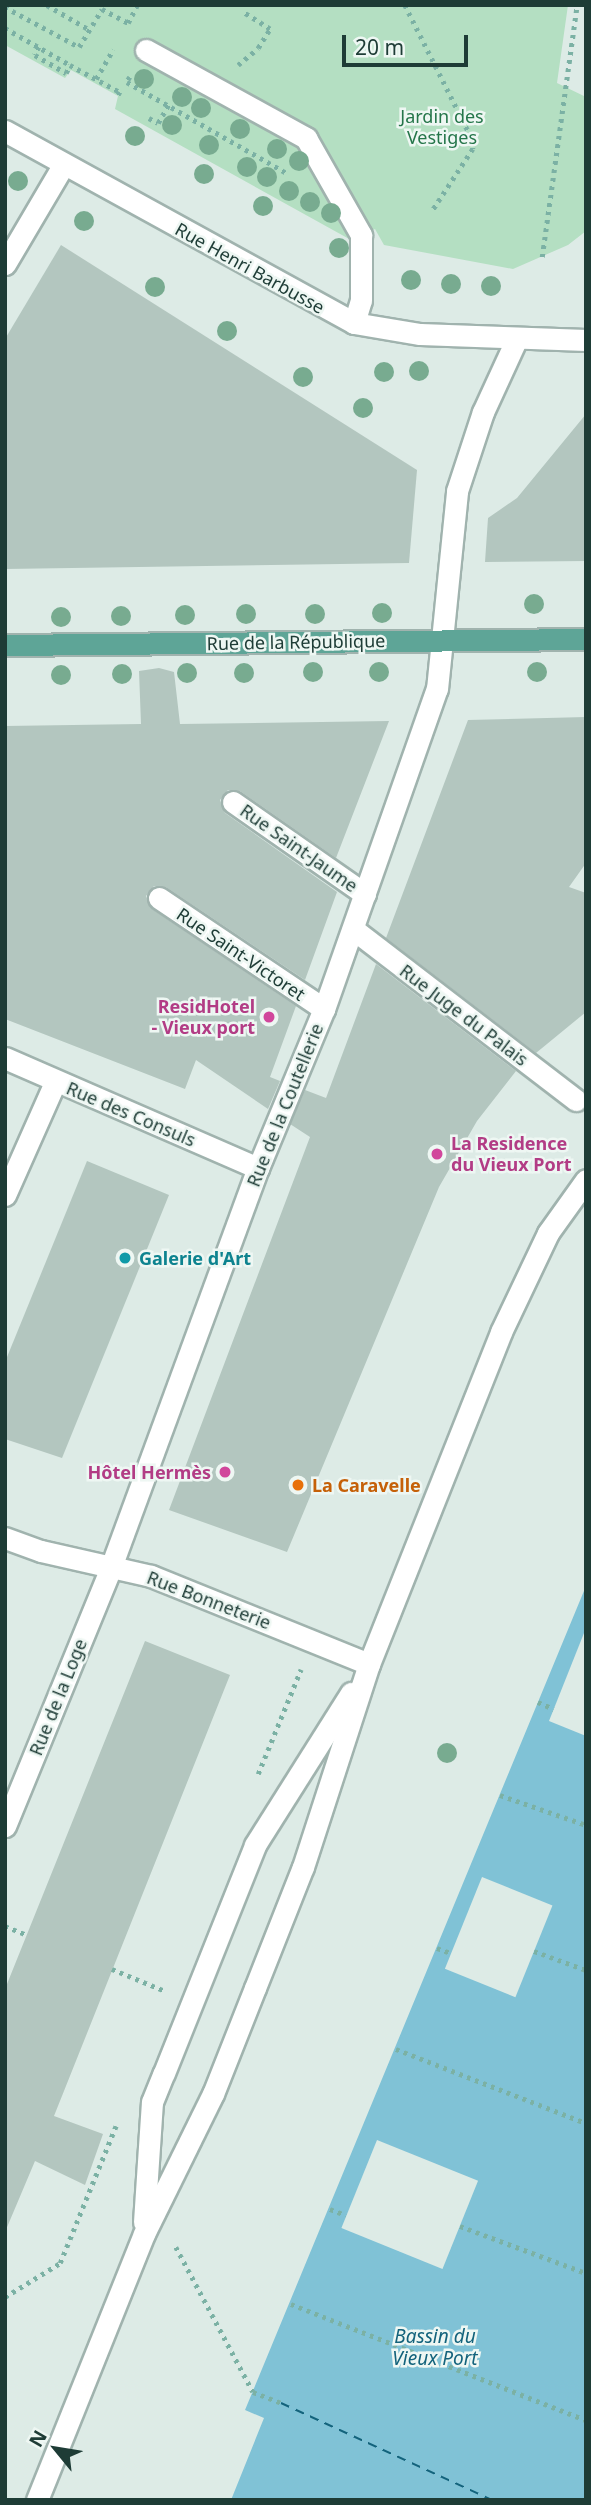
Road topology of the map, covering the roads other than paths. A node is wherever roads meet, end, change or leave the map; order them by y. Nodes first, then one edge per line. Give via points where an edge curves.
1 (146, 50) dead end
2 (5, 131) edge
3 (64, 164) junction
4 (5, 264) edge
5 (354, 323) junction
6 (517, 338) junction
7 (586, 340) edge
8 (586, 639) edge
9 (443, 640) junction
10 (5, 645) edge
11 (233, 802) dead end
12 (365, 894) junction
13 (159, 898) dead end
14 (352, 929) junction
15 (324, 1009) junction
16 (5, 1058) edge
17 (55, 1082) junction
18 (576, 1100) dead end
19 (258, 1168) junction
20 (586, 1180) edge
21 (5, 1195) edge
22 (5, 1538) edge
23 (111, 1567) junction
24 (369, 1664) junction
25 (5, 1826) edge
26 (144, 2234) junction
27 (37, 2500) edge

1 - 5 street via 306,138 361,235 361,300
2 - 3 street, Rue Henri Barbusse
3 - 4 street
3 - 5 street, Rue Henri Barbusse
5 - 6 street, Rue Henri Barbusse via 420,334
6 - 7 street, Rue Henri Barbusse
6 - 9 street, Rue de la Coutellerie via 483,412 457,491
8 - 9 main road, Rue de la République
9 - 10 main road, Rue de la République
9 - 12 street, Rue de la Coutellerie via 437,689
11 - 12 street, Rue Saint-Jaume
12 - 14 street, Rue de la Coutellerie
13 - 15 street, Rue Saint-Victoret
14 - 15 street, Rue de la Coutellerie
14 - 18 street, Rue Juge du Palais
15 - 19 street, Rue de la Coutellerie
16 - 17 street, Rue des Consuls
17 - 19 street, Rue des Consuls
17 - 21 street
19 - 23 street, Rue de la Coutellerie
20 - 24 street via 548,1233 523,1282
22 - 23 street, Rue Bonneterie
23 - 24 street, Rue Bonneterie via 151,1576
23 - 25 street, Rue de la Loge
24 - 26 street via 303,1867 213,2094
24 - 26 street via 255,1845 168,2061 152,2102
26 - 27 street

